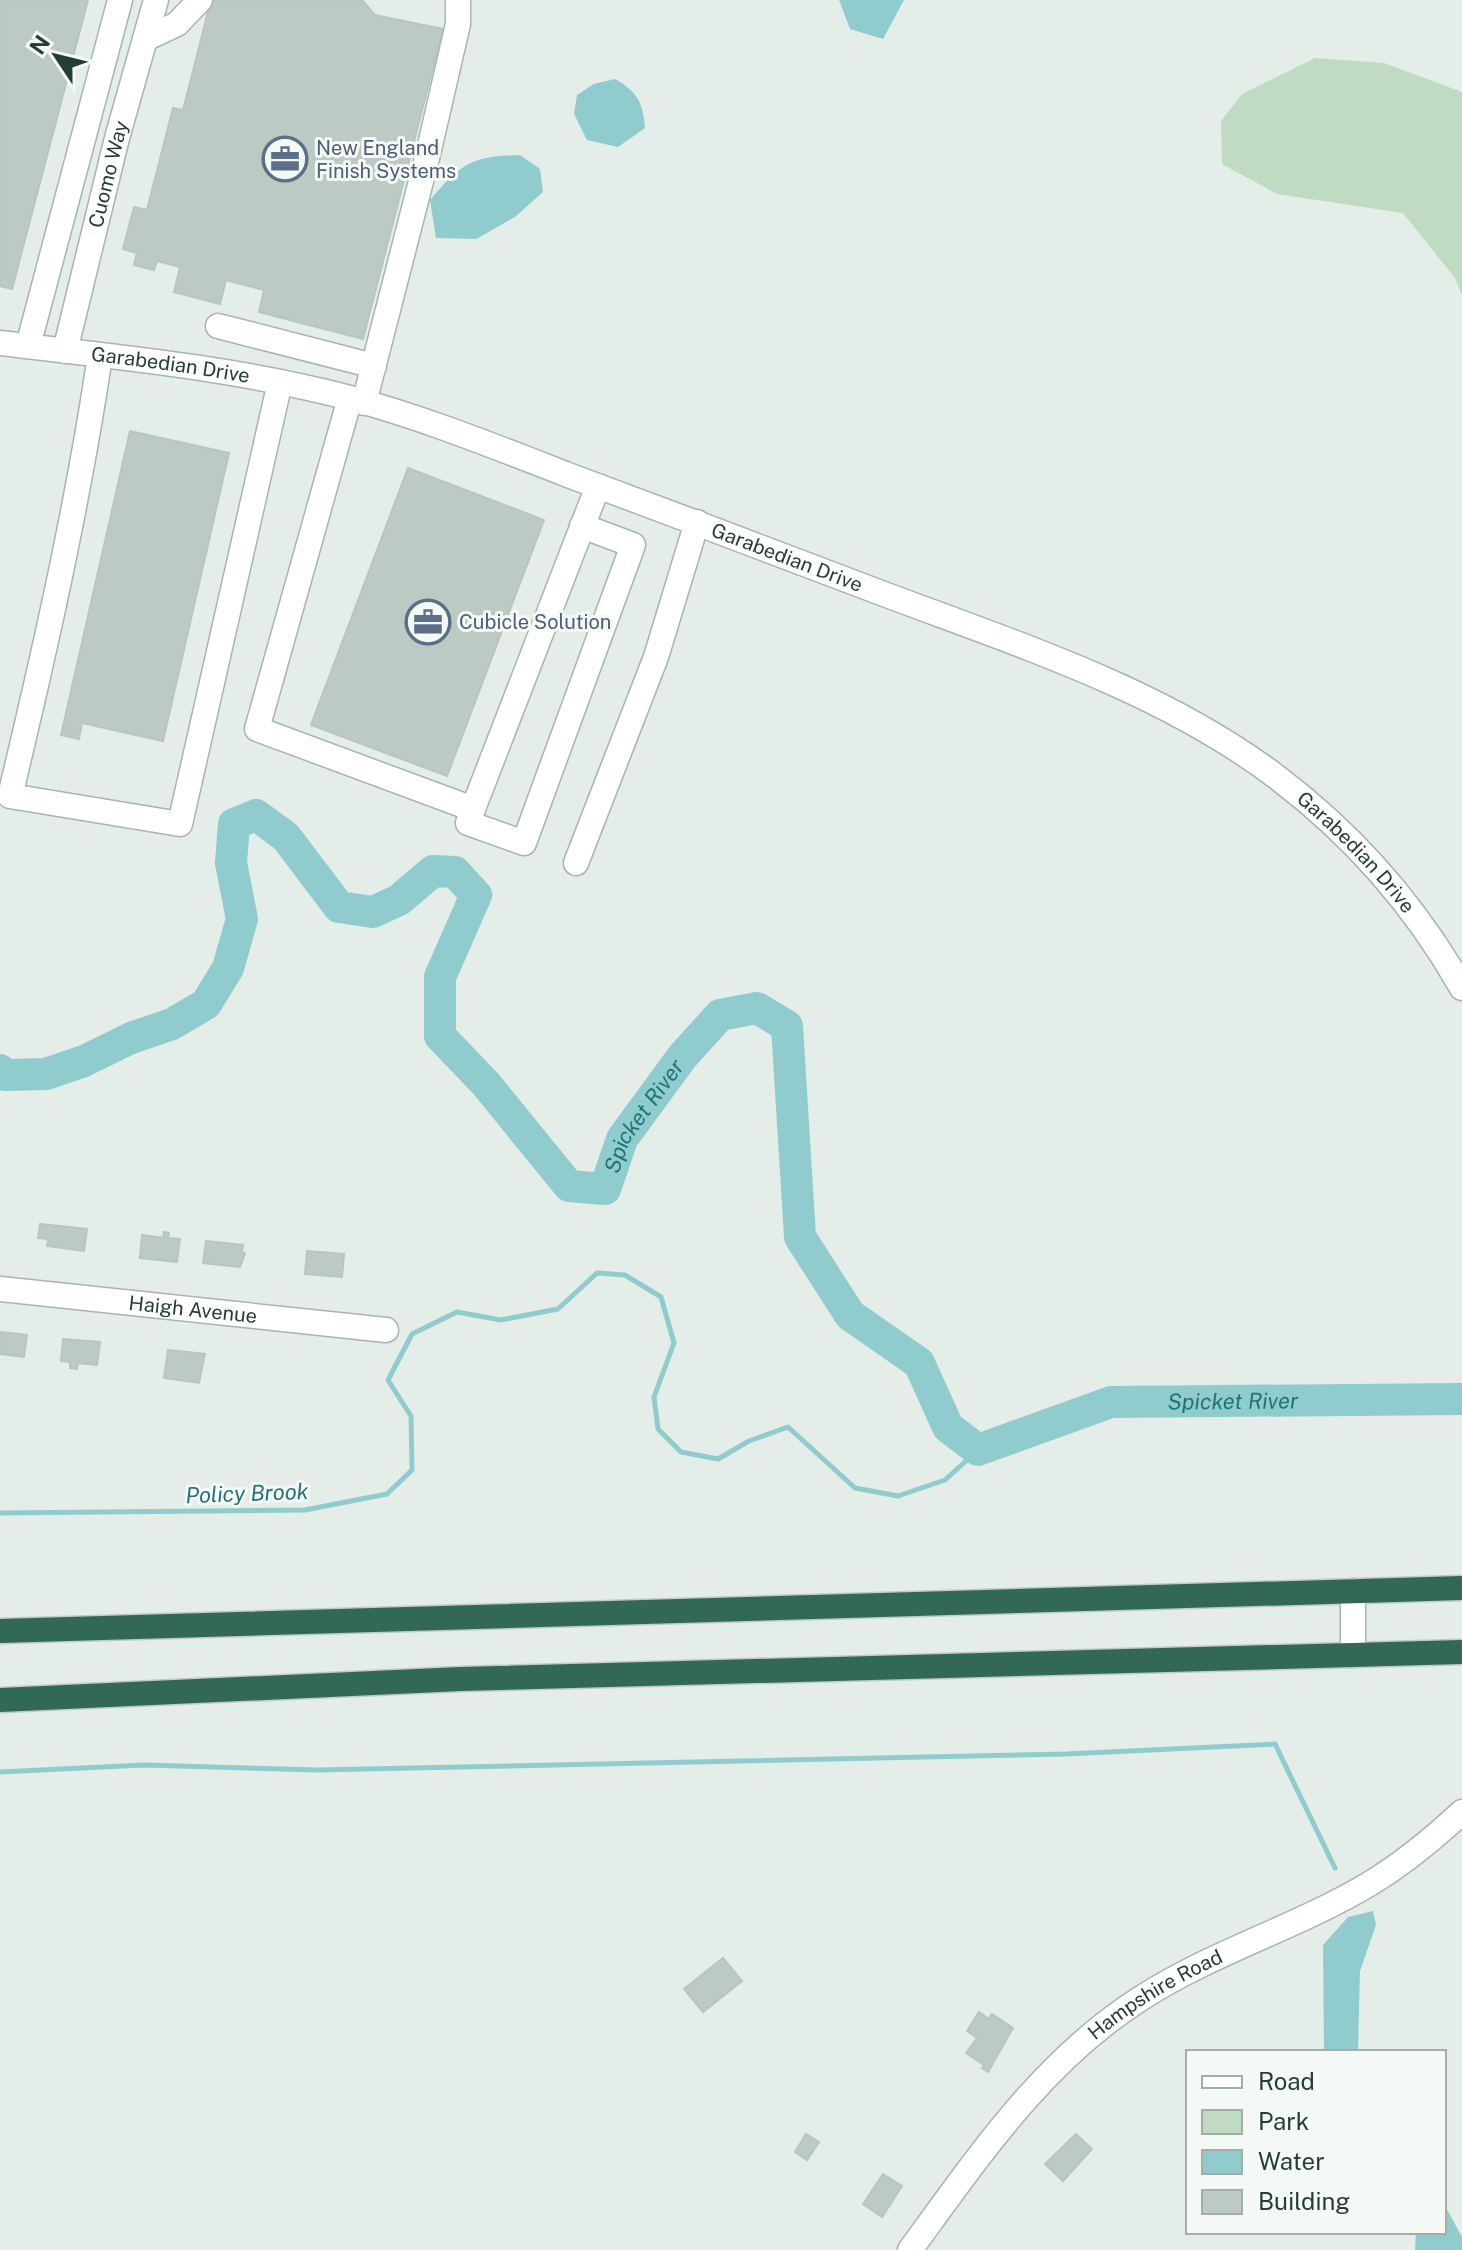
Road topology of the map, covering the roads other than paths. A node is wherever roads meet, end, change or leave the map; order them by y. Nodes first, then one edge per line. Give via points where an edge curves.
1 (120, 0) edge
2 (156, 0) edge
3 (200, 0) edge
4 (458, 0) edge
5 (145, 39) junction
6 (218, 326) dead end
7 (0, 343) edge
8 (28, 346) junction
9 (65, 351) junction
10 (100, 356) junction
11 (374, 366) junction
12 (280, 382) junction
13 (357, 400) junction
14 (598, 486) junction
15 (697, 522) junction
16 (582, 526) junction
17 (473, 809) junction
18 (576, 863) dead end
19 (1462, 988) edge
20 (0, 1289) edge
21 (386, 1330) dead end
22 (1462, 1588) edge
23 (1353, 1591) junction
24 (0, 1631) edge
25 (1462, 1652) edge
26 (1353, 1655) junction
27 (0, 1700) edge
28 (1462, 1812) edge
29 (910, 2250) edge

1 - 8 street
2 - 5 street, Cuomo Way
3 - 5 street via 177,24
4 - 11 street via 458,24
5 - 9 street, Cuomo Way
6 - 11 street
7 - 8 street, Garabedian Drive
8 - 9 street, Garabedian Drive
9 - 10 street, Garabedian Drive
10 - 12 street, Garabedian Drive
10 - 12 street via 78,492 10,796 180,824
11 - 13 street
12 - 13 street, Garabedian Drive
13 - 14 street, Garabedian Drive
13 - 17 street via 257,729
14 - 15 street, Garabedian Drive
14 - 16 street
15 - 18 street via 656,657
15 - 19 street, Garabedian Drive via 1109,682 1224,741 1341,831 1424,928
16 - 17 street
16 - 17 street via 633,545 524,843 468,823
20 - 21 street, Haigh Avenue
22 - 23 highway
23 - 24 highway
23 - 26 street
25 - 26 highway
26 - 27 highway via 445,1680
28 - 29 street, Hampshire Road via 1371,1883 1182,1974 1092,2034 1015,2110

